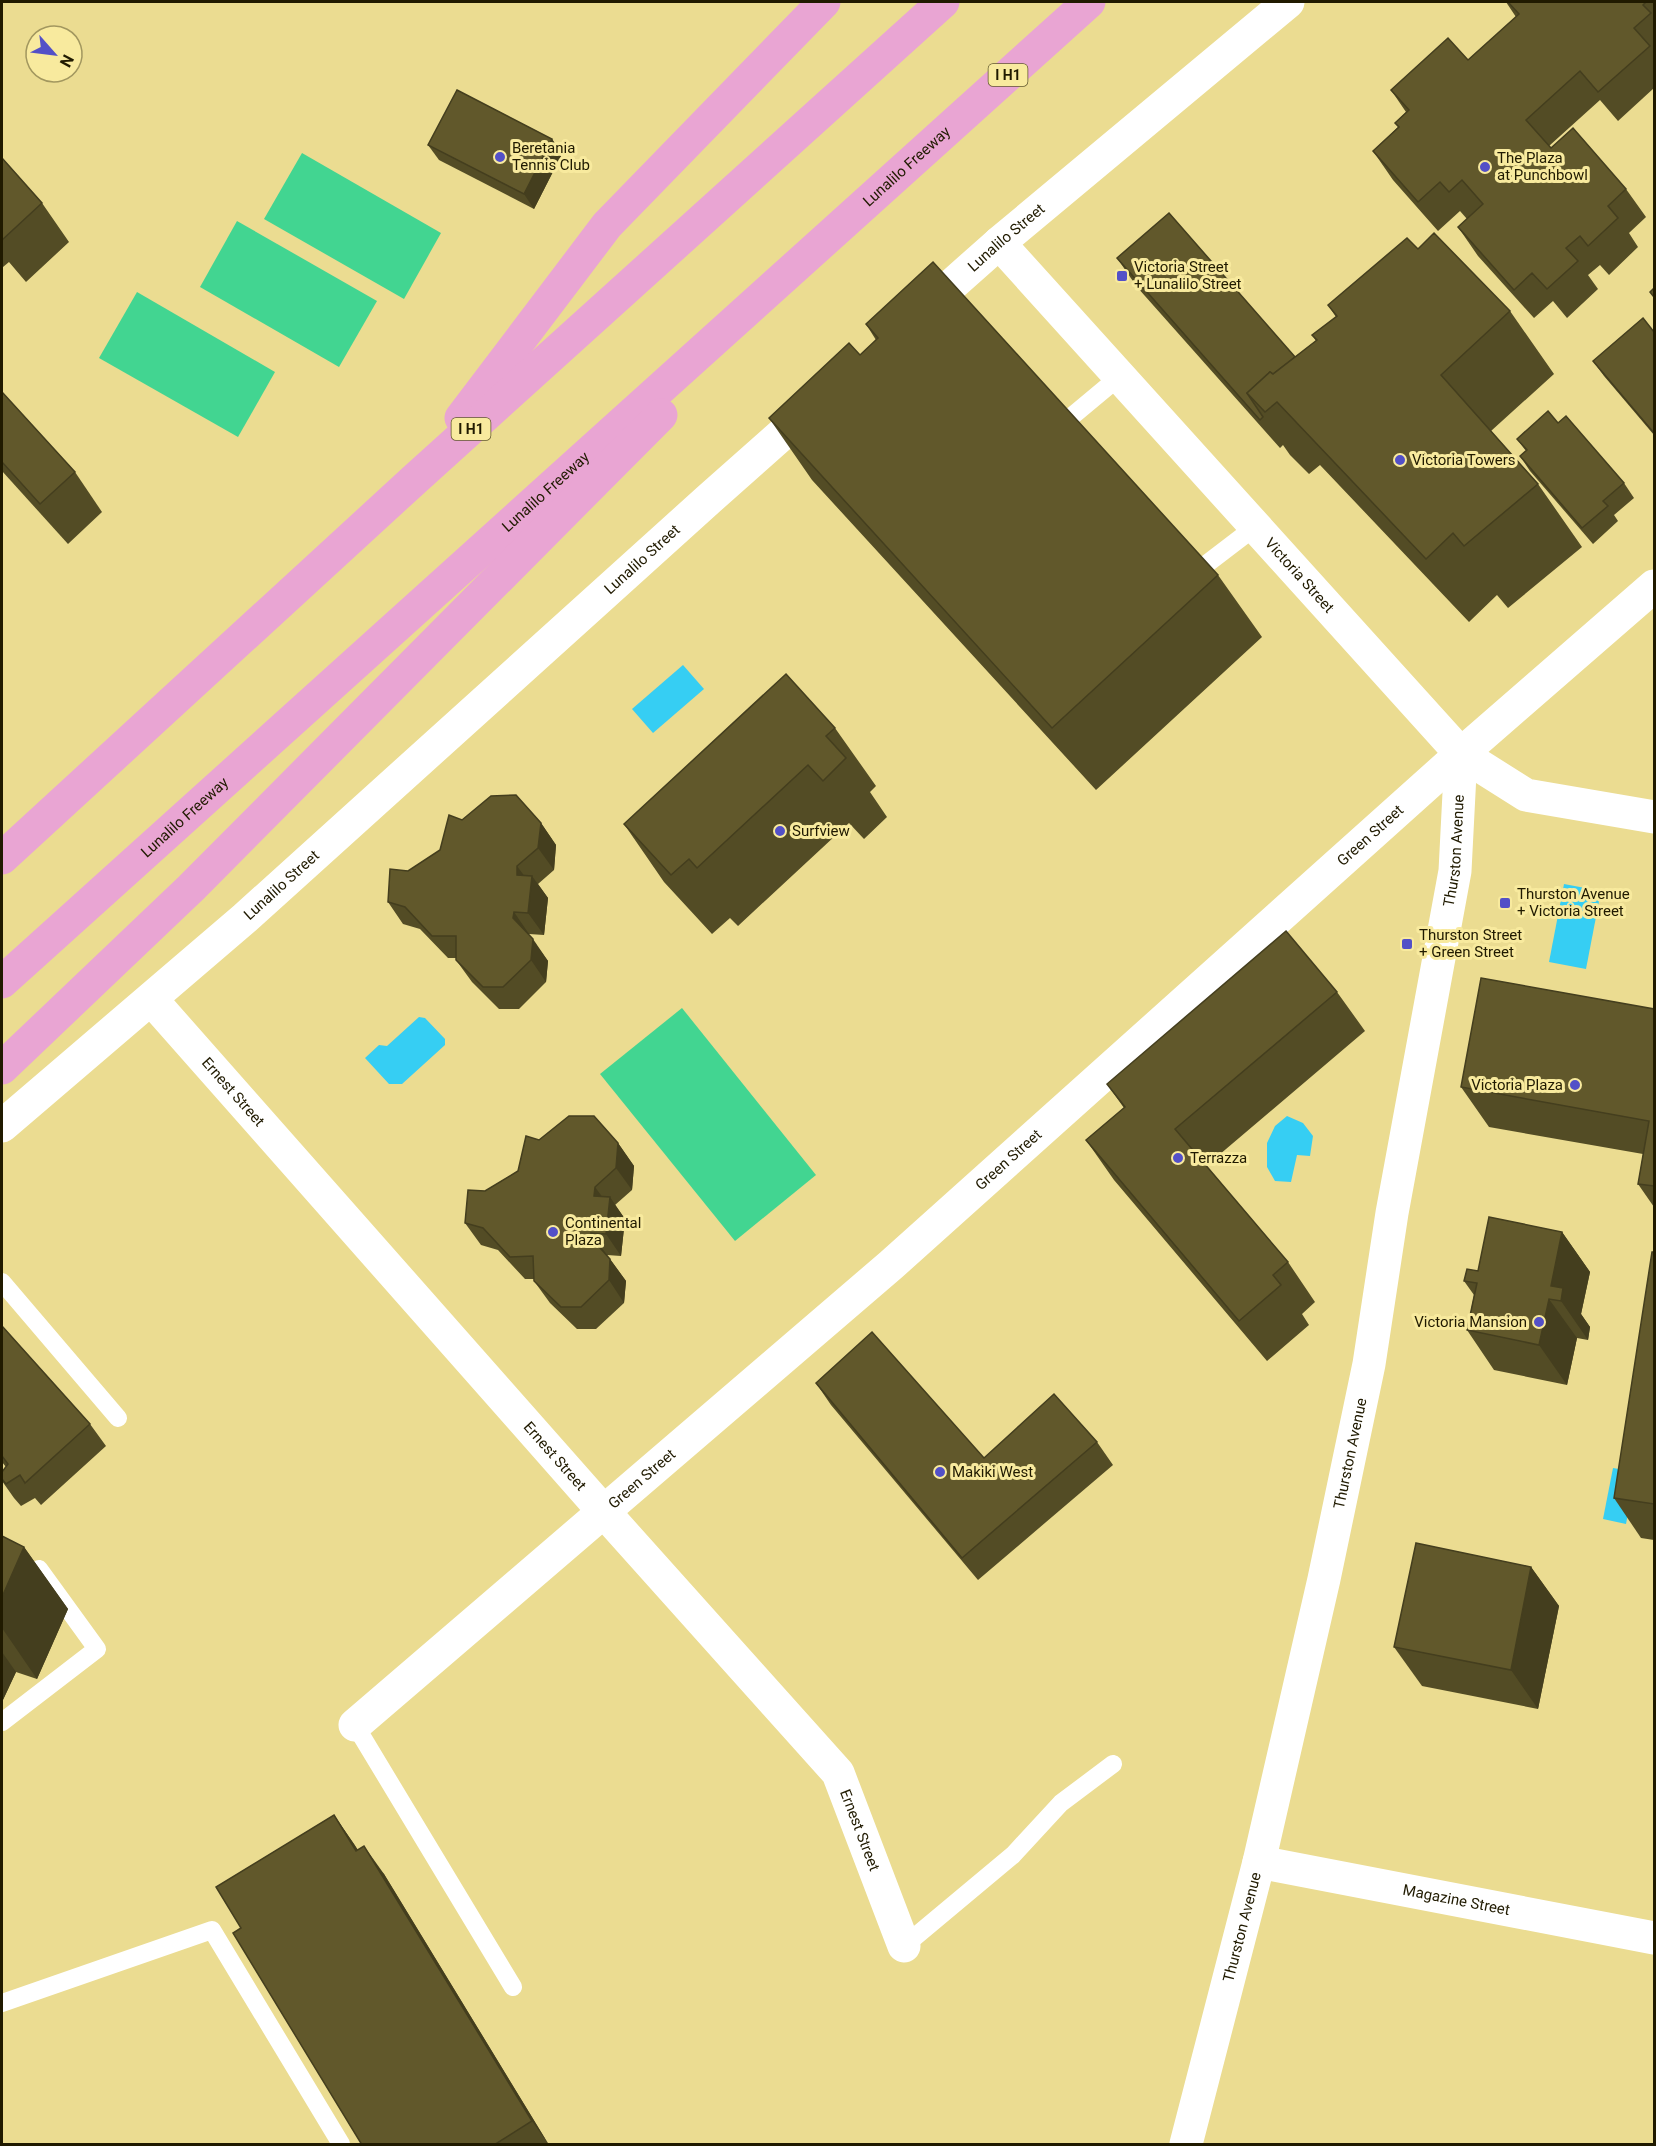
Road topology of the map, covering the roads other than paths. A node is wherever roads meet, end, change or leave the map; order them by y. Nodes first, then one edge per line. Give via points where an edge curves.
1 (824, 2) edge
2 (943, 2) edge
3 (1089, 2) edge
4 (1288, 2) edge
5 (926, 148) junction
6 (999, 243) junction
7 (893, 336) edge
8 (1119, 377) junction
9 (831, 396) edge
10 (1065, 422) edge
11 (414, 480) junction
12 (1256, 527) junction
13 (1200, 569) edge
14 (1654, 586) edge
15 (1461, 754) junction
16 (1654, 817) edge
17 (2, 858) edge
18 (2, 982) edge
19 (151, 999) junction
20 (2, 1068) edge
21 (2, 1126) edge
22 (2, 1282) edge
23 (118, 1418) dead end
24 (605, 1513) junction
25 (33, 1560) dead end
26 (2, 1722) edge
27 (355, 1725) joint
28 (1113, 1764) dead end
29 (1259, 1862) junction
30 (1654, 1938) edge
31 (904, 1946) joint
32 (513, 1987) dead end
33 (2, 2003) edge
34 (341, 2145) edge
35 (1186, 2145) edge

1 - 11 highway via 607,225
2 - 11 highway, I H1
3 - 5 highway, Lunalilo Freeway / I H1
4 - 6 street, Lunalilo Street
5 - 18 highway, Lunalilo Freeway / I H1
5 - 20 highway via 191,888
6 - 7 street, Lunalilo Street
6 - 8 street, Victoria Street
8 - 10 lane
8 - 12 street, Victoria Street
9 - 19 street, Lunalilo Street via 709,499
11 - 17 highway, I H1
12 - 13 lane
12 - 15 street, Victoria Street
14 - 15 street, Green Street
15 - 16 street, Victoria Street via 1526,795
15 - 24 street, Green Street via 900,1257
15 - 29 street, Thurston Avenue via 1455,871 1392,1212 1369,1364
19 - 21 street, Lunalilo Street
19 - 24 street, Ernest Street
22 - 23 lane
24 - 27 street, Green Street
24 - 31 street, Ernest Street via 838,1773
25 - 26 lane via 97,1649
27 - 32 lane
28 - 31 lane via 1061,1803 1013,1856
29 - 30 street, Magazine Street
29 - 35 street, Thurston Avenue
33 - 34 lane via 212,1930

